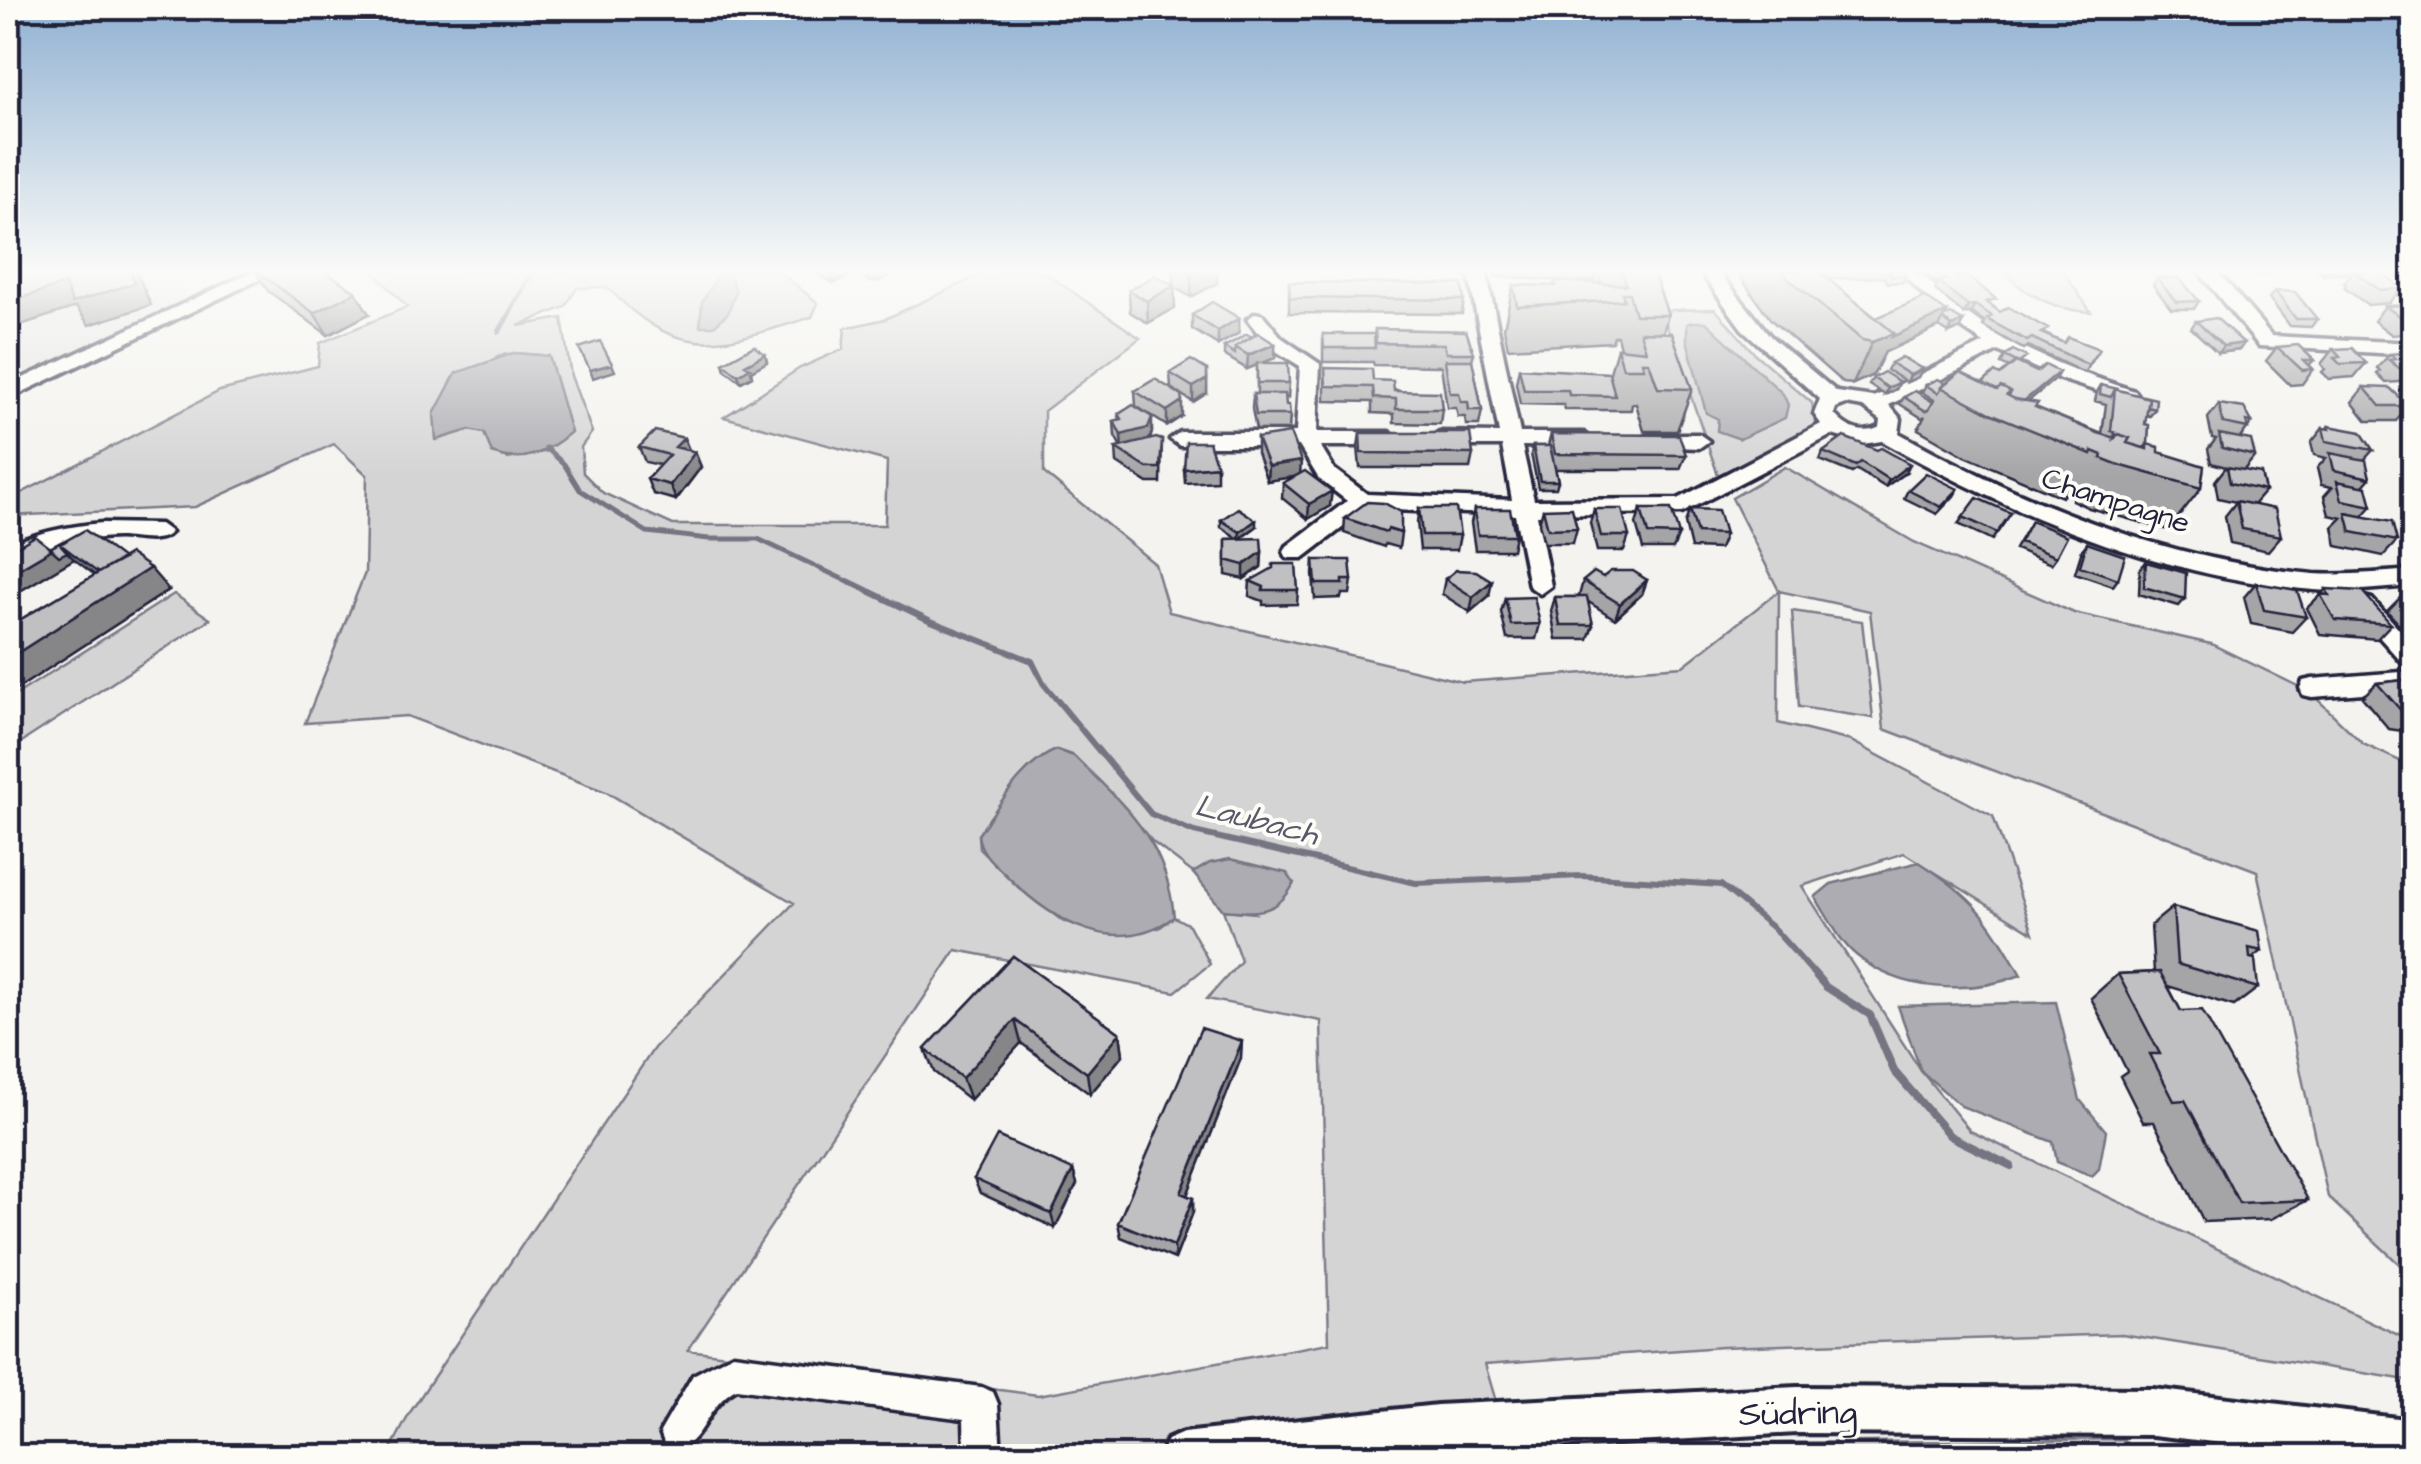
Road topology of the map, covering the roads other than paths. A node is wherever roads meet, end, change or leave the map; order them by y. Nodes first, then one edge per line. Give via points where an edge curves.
1 (122, 339) edge
2 (1273, 339) edge
3 (1489, 339) edge
4 (1764, 339) edge
5 (1992, 339) edge
6 (2264, 339) edge
7 (1998, 343) junction
8 (2414, 349) edge
9 (8, 393) edge
10 (2128, 395) edge
11 (1833, 399) junction
12 (1876, 404) junction
13 (1833, 426) junction
14 (1885, 434) junction
15 (1180, 438) dead end
16 (1306, 439) junction
17 (1508, 439) junction
18 (1699, 441) dead end
19 (1362, 501) junction
20 (1525, 508) junction
21 (160, 532) dead end
22 (1295, 552) dead end
23 (8, 555) edge
24 (2414, 578) edge
25 (2342, 582) junction
26 (1540, 586) dead end
27 (2414, 661) edge
28 (2414, 680) edge
29 (2312, 688) dead end
30 (678, 1432) dead end
31 (2414, 1443) edge
32 (984, 1456) edge
33 (1183, 1456) edge

1 - 9 street
2 - 16 street via 1310,364
3 - 17 street
4 - 11 street
5 - 7 street
6 - 8 street
7 - 10 street
7 - 12 street
11 - 12 street
11 - 13 street via 1824,414
12 - 14 street via 1891,419
13 - 14 street via 1864,438
13 - 20 street via 1682,506
14 - 25 street, Champagne via 1982,486 2092,530 2248,572
15 - 16 street
16 - 17 street
16 - 19 street via 1326,474
17 - 18 street
17 - 20 street
19 - 20 street
19 - 22 street
20 - 26 street
21 - 23 street via 124,528 60,537
24 - 25 street, Champagne
25 - 27 street
28 - 29 street
30 - 32 street via 704,1387 733,1371 981,1404
31 - 33 main road, Südring via 2153,1412 1796,1410 1437,1428

